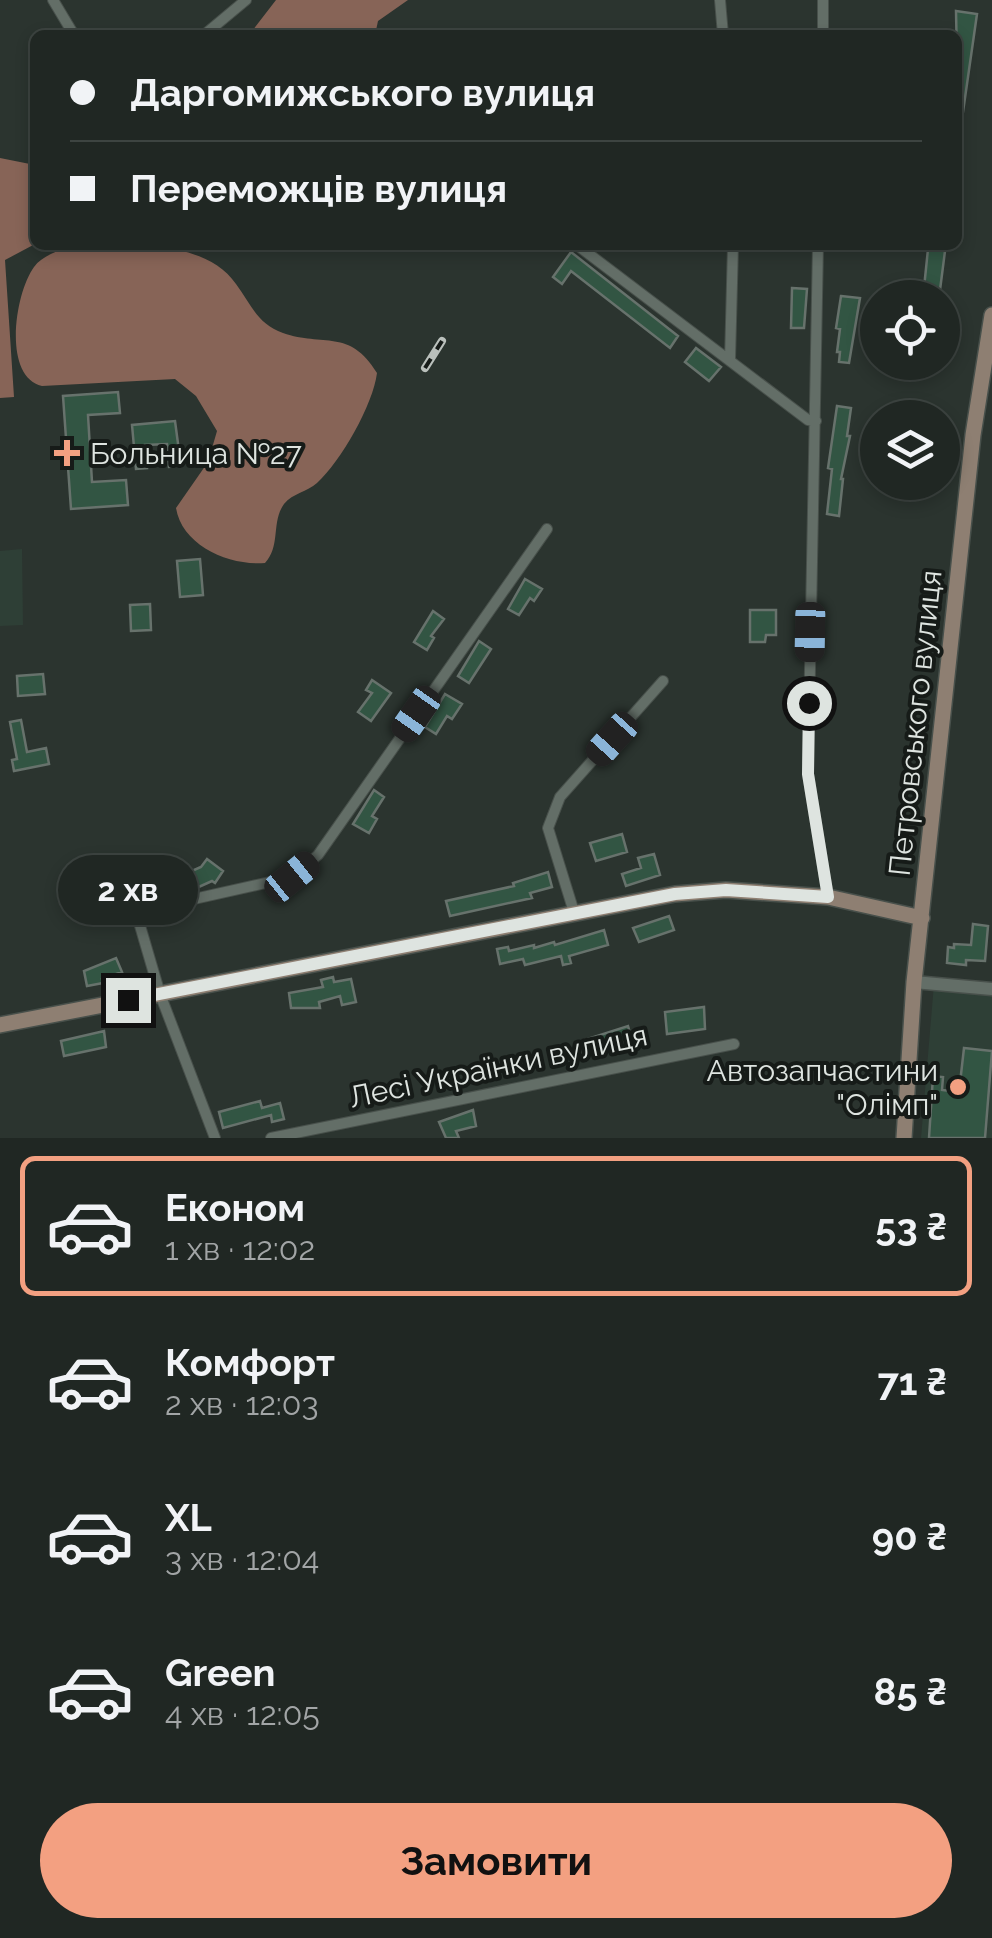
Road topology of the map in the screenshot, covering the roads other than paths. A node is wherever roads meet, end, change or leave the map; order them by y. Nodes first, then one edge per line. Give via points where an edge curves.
1 (53, 0) edge
2 (233, 0) edge
3 (246, 0) edge
4 (720, 0) edge
5 (823, 0) edge
6 (228, 12) junction
7 (71, 30) edge
8 (209, 30) edge
9 (723, 30) edge
10 (823, 30) edge
11 (584, 250) edge
12 (733, 250) edge
13 (818, 250) edge
14 (992, 315) edge
15 (730, 360) junction
16 (816, 421) junction
17 (547, 529) dead end
18 (663, 681) dead end
19 (828, 897) junction
20 (574, 912) junction
21 (922, 918) junction
22 (914, 982) junction
23 (992, 989) edge
24 (160, 994) junction
25 (0, 1025) edge
26 (734, 1044) dead end
27 (215, 1138) edge
28 (271, 1138) edge
29 (904, 1138) edge

1 - 7 street
2 - 6 street
3 - 6 street
4 - 9 street
5 - 10 street
6 - 8 street
11 - 15 street
12 - 15 street
13 - 16 street
14 - 21 main road, Петровського вулиця via 973,435
15 - 16 street
16 - 19 street via 808,774
17 - 24 street via 318,855 292,877 136,912
18 - 20 street via 560,797 548,828
19 - 20 main road via 726,890
19 - 21 main road
20 - 24 main road
21 - 22 main road, Петровського вулиця
22 - 23 street
22 - 29 main road, Петровського вулиця
24 - 25 main road
24 - 27 street
26 - 28 street, Лесі Українки вулиця

